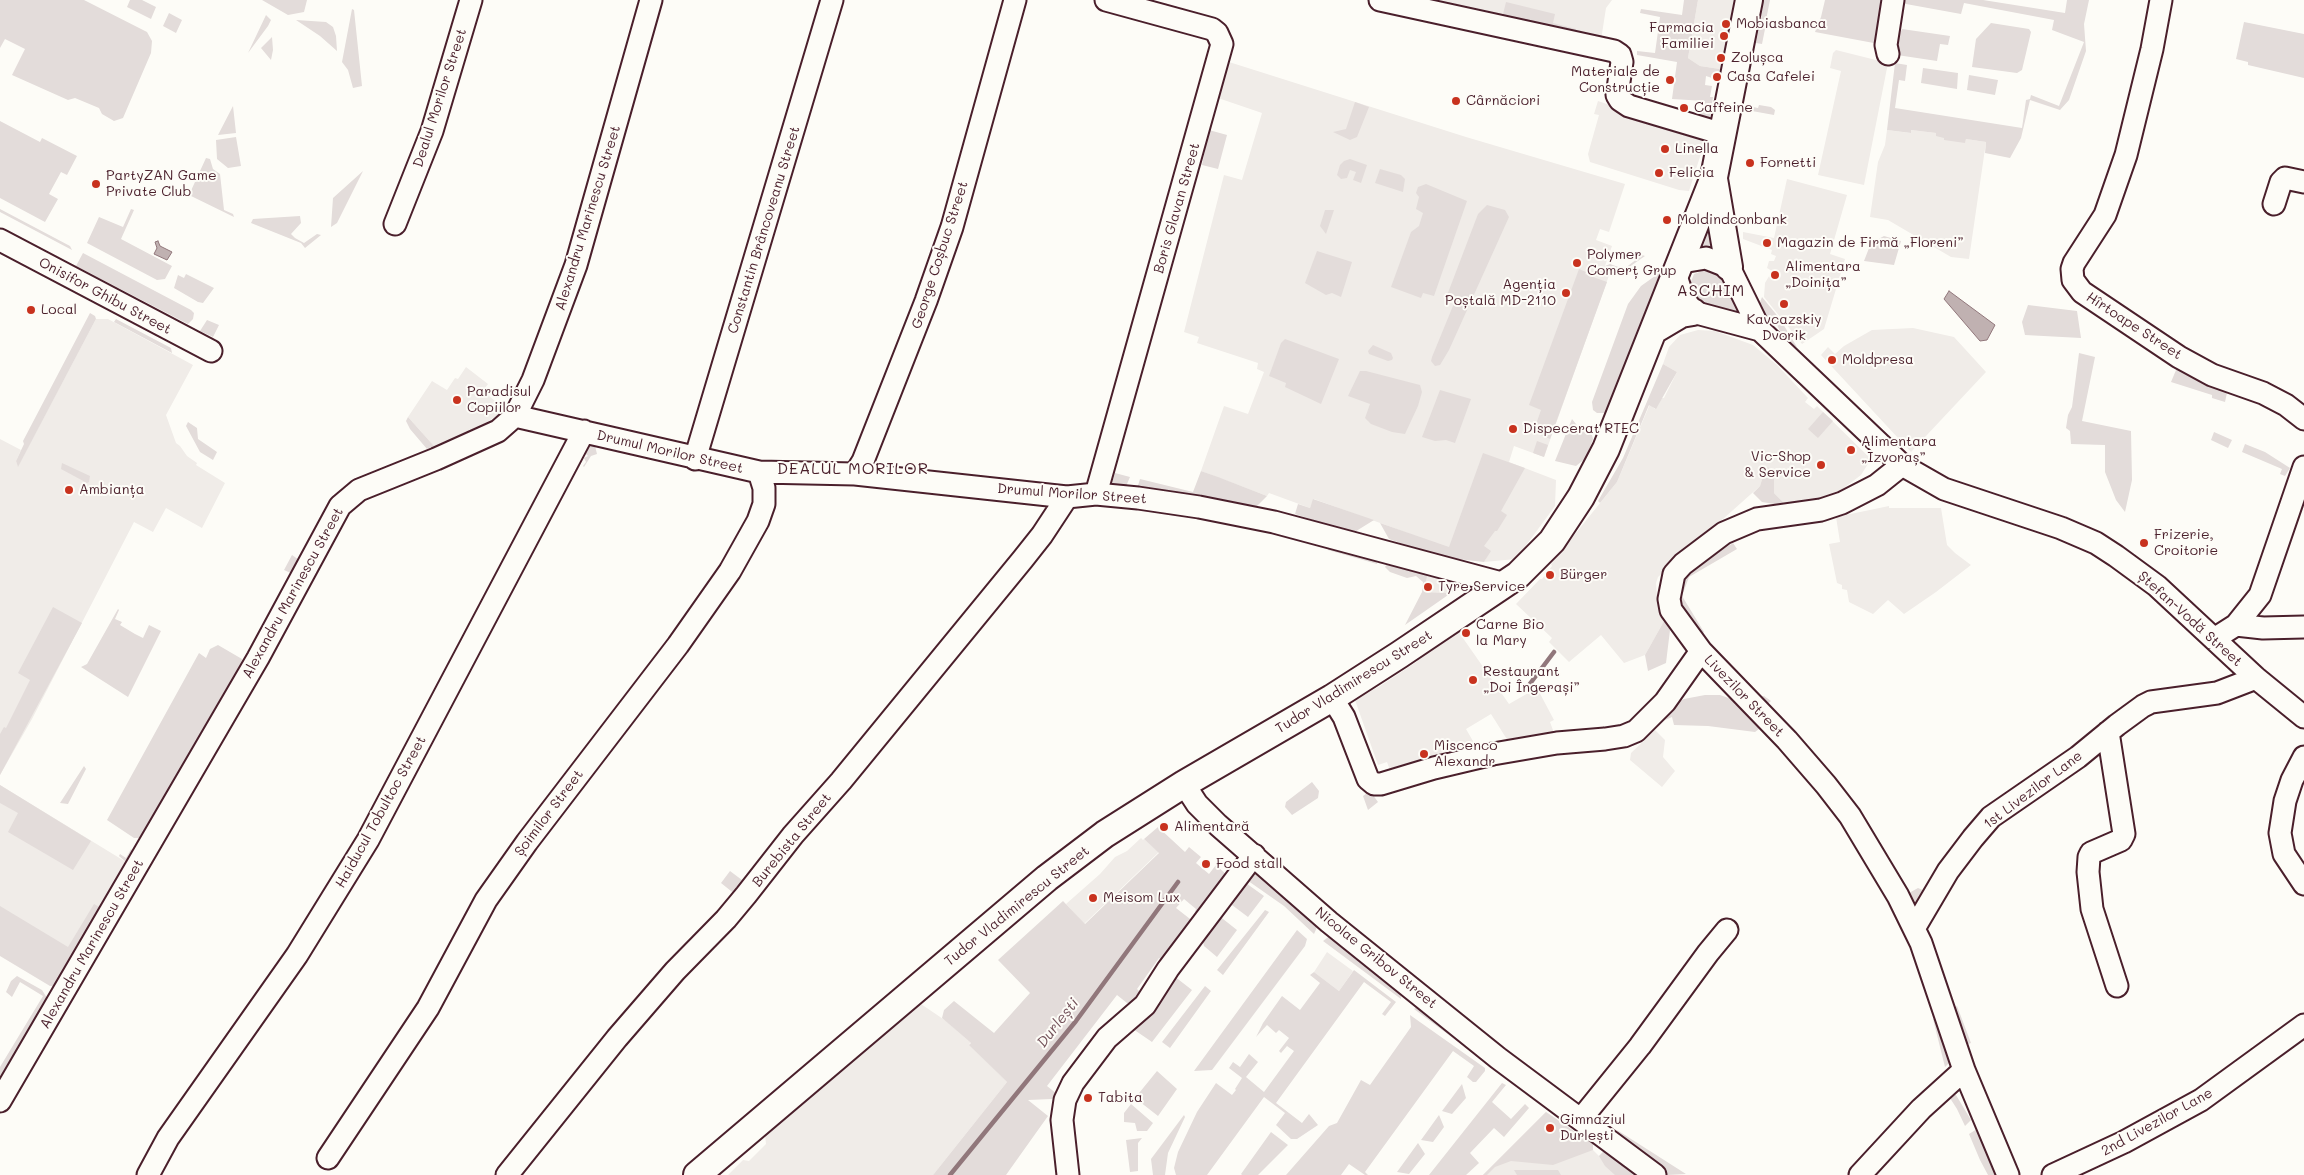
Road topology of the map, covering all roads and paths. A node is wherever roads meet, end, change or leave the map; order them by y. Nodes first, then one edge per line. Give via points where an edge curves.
1 (471, 0) edge
2 (651, 0) edge
3 (832, 0) edge
4 (1015, 0) edge
5 (1106, 0) edge
6 (1380, 0) edge
7 (1749, 0) edge
8 (1894, 0) edge
9 (2161, 0) edge
10 (1888, 54) dead end
11 (1723, 134) junction
12 (1714, 176) junction
13 (2304, 182) edge
14 (2274, 204) dead end
15 (396, 224) dead end
16 (0, 240) edge
17 (1729, 266) junction
18 (1679, 269) junction
19 (1693, 312) junction
20 (1654, 330) junction
21 (1760, 330) junction
22 (210, 351) dead end
23 (515, 416) junction
24 (2304, 419) edge
25 (584, 431) junction
26 (695, 459) junction
27 (1902, 465) junction
28 (2304, 467) edge
29 (759, 472) junction
30 (855, 474) junction
31 (1096, 494) junction
32 (1067, 497) junction
33 (1505, 584) junction
34 (2236, 625) junction
35 (2304, 627) edge
36 (2214, 639) junction
37 (1701, 652) junction
38 (2256, 678) junction
39 (1332, 698) junction
40 (2304, 717) edge
41 (2108, 732) junction
42 (2304, 757) edge
43 (1184, 784) junction
44 (1254, 856) junction
45 (2304, 884) edge
46 (1914, 928) junction
47 (1728, 930) dead end
48 (2117, 986) dead end
49 (2304, 1025) edge
50 (1964, 1070) junction
51 (0, 1101) edge
52 (1581, 1119) junction
53 (328, 1158) dead end
54 (148, 1175) edge
55 (507, 1175) edge
56 (697, 1175) edge
57 (1068, 1175) edge
58 (1655, 1175) edge
59 (1860, 1175) edge
60 (2008, 1175) edge
61 (2053, 1175) edge

1 - 15 street, Dealul Morilor Street via 432,131
2 - 23 street, Alexandru Marinescu Street via 576,266 533,380
3 - 26 street, Constantin Brâncoveanu Street
4 - 30 street, George Coșbuc Street via 952,227 926,301
5 - 31 street, Boris Glavan Street via 1212,29 1222,44
6 - 11 street via 1614,51 1622,62 1617,95 1620,100 1629,106
7 - 11 main road, Tudor Vladimirescu Street
8 - 10 street via 1886,45
9 - 24 street, Hîrtoape Street via 2126,156 2105,214 2074,263 2073,280 2082,292 2179,357 2212,375 2263,393
11 - 12 main road, Tudor Vladimirescu Street
12 - 17 main road
12 - 18 main road, Tudor Vladimirescu Street
13 - 14 street via 2285,178
16 - 22 street, Onisifor Ghibu Street
17 - 18 street via 1706,258
17 - 21 street, Ștefan-Vodă Street
18 - 19 street via 1683,297
18 - 20 main road, Tudor Vladimirescu Street
19 - 20 main road via 1681,314
19 - 21 street, Ștefan-Vodă Street
20 - 33 main road, Tudor Vladimirescu Street via 1606,449 1581,497 1552,541 1533,562
21 - 27 street, Ștefan-Vodă Street
23 - 25 street, Drumul Morilor Street
23 - 51 street, Alexandru Marinescu Street via 498,431 359,490 340,506 258,658
25 - 26 street, Drumul Morilor Street
25 - 54 street, Haiducul Tobultoc Street via 368,840 297,955 168,1138
26 - 29 street, Drumul Morilor Street
27 - 36 street, Ștefan-Vodă Street via 1944,489 2096,543 2157,586
27 - 37 street via 1877,485 1842,503 1821,510 1742,524 1724,533 1683,564 1674,574 1669,598 1671,610
28 - 34 street via 2260,595
29 - 30 street, Drumul Morilor Street
29 - 53 street, Șoimilor Street via 764,504 730,571 486,900 428,1008
30 - 32 street, Drumul Morilor Street
31 - 32 street, Drumul Morilor Street
31 - 33 street, Drumul Morilor Street via 1199,507 1274,522
32 - 55 street, Burebista Street via 1032,547 841,781 793,834 726,918 674,971 617,1038
33 - 39 main road, Tudor Vladimirescu Street
34 - 35 street, Ștefan-Vodă Street
34 - 36 street
36 - 38 street, Ștefan-Vodă Street
37 - 39 street, Livezilor Street via 1665,702 1636,731 1605,739 1493,754 1381,784 1374,784 1368,779 1344,717
37 - 46 street, Livezilor Street via 1787,740 1850,816
38 - 40 street, Ștefan-Vodă Street
38 - 41 street, 1st Livezilor Lane via 2216,694 2152,702
39 - 43 main road, Tudor Vladimirescu Street
41 - 46 street, 1st Livezilor Lane via 2049,778 1991,817 1948,871
41 - 48 street via 2124,834 2121,840 2088,856 2088,872 2092,909
42 - 45 street via 2285,801 2280,833 2284,854
43 - 44 street, Nicolae Gribov Street via 1197,804
43 - 56 main road, Tudor Vladimirescu Street via 1105,834 1048,878
44 - 52 street, Nicolae Gribov Street via 1498,1058
44 - 57 street via 1168,969 1145,1005 1107,1038 1073,1083 1065,1100 1062,1120
46 - 50 street, Livezilor Street
47 - 52 street
49 - 61 street, 2nd Livezilor Lane via 2201,1100 2124,1142
50 - 59 street via 1921,1109
50 - 60 street, Livezilor Street
52 - 58 street, Nicolae Gribov Street

